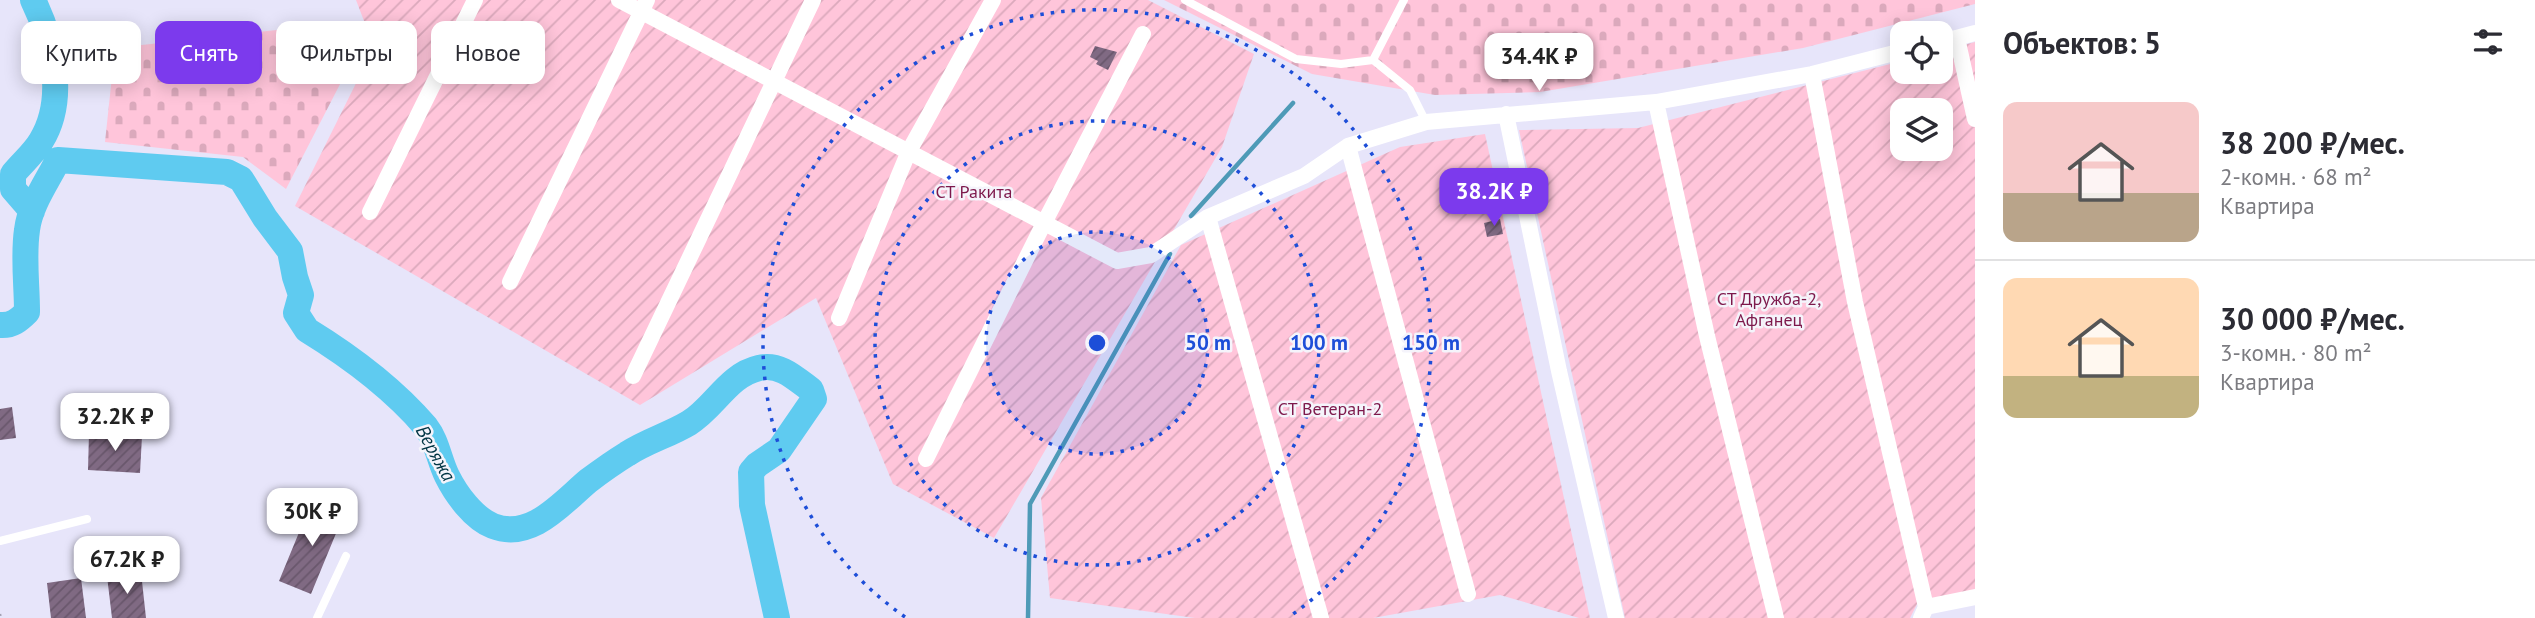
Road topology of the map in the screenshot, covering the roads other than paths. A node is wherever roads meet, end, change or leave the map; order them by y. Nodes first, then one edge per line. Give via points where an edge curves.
1 (475, 0) edge
2 (620, 0) edge
3 (813, 0) edge
4 (993, 0) edge
5 (1185, 0) edge
6 (1404, 0) edge
7 (644, 6) edge
8 (1975, 33) edge
9 (1143, 34) dead end
10 (1953, 39) edge
11 (1953, 52) edge
12 (1890, 54) edge
13 (1373, 60) junction
14 (1812, 74) junction
15 (774, 82) junction
16 (1656, 102) junction
17 (1506, 114) junction
18 (1975, 119) edge
19 (1426, 122) junction
20 (1348, 146) junction
21 (909, 151) junction
22 (370, 212) dead end
23 (1208, 217) junction
24 (1044, 223) junction
25 (510, 282) dead end
26 (839, 318) dead end
27 (633, 376) dead end
28 (926, 459) dead end
29 (87, 519) dead end
30 (0, 541) edge
31 (346, 556) dead end
32 (1468, 594) dead end
33 (1975, 597) edge
34 (1923, 613) edge
35 (317, 618) edge
36 (1321, 618) edge
37 (1616, 618) edge
38 (1776, 618) edge

1 - 22 street
2 - 7 street
3 - 15 street
4 - 21 street
5 - 13 lane via 1296,59 1341,64
6 - 13 lane
7 - 15 street
7 - 25 street
8 - 10 street
9 - 24 street
11 - 18 street
12 - 14 street
13 - 19 lane via 1410,90
14 - 16 street
14 - 34 street via 1855,302
15 - 21 street
15 - 27 street
16 - 17 street
16 - 38 street via 1707,337
17 - 19 street
17 - 37 street
19 - 20 street
20 - 23 street via 1304,176
20 - 32 street
21 - 24 street
21 - 26 street
23 - 24 street via 1151,255 1117,261
23 - 36 street
24 - 28 street
29 - 30 lane
31 - 35 lane
33 - 34 street

